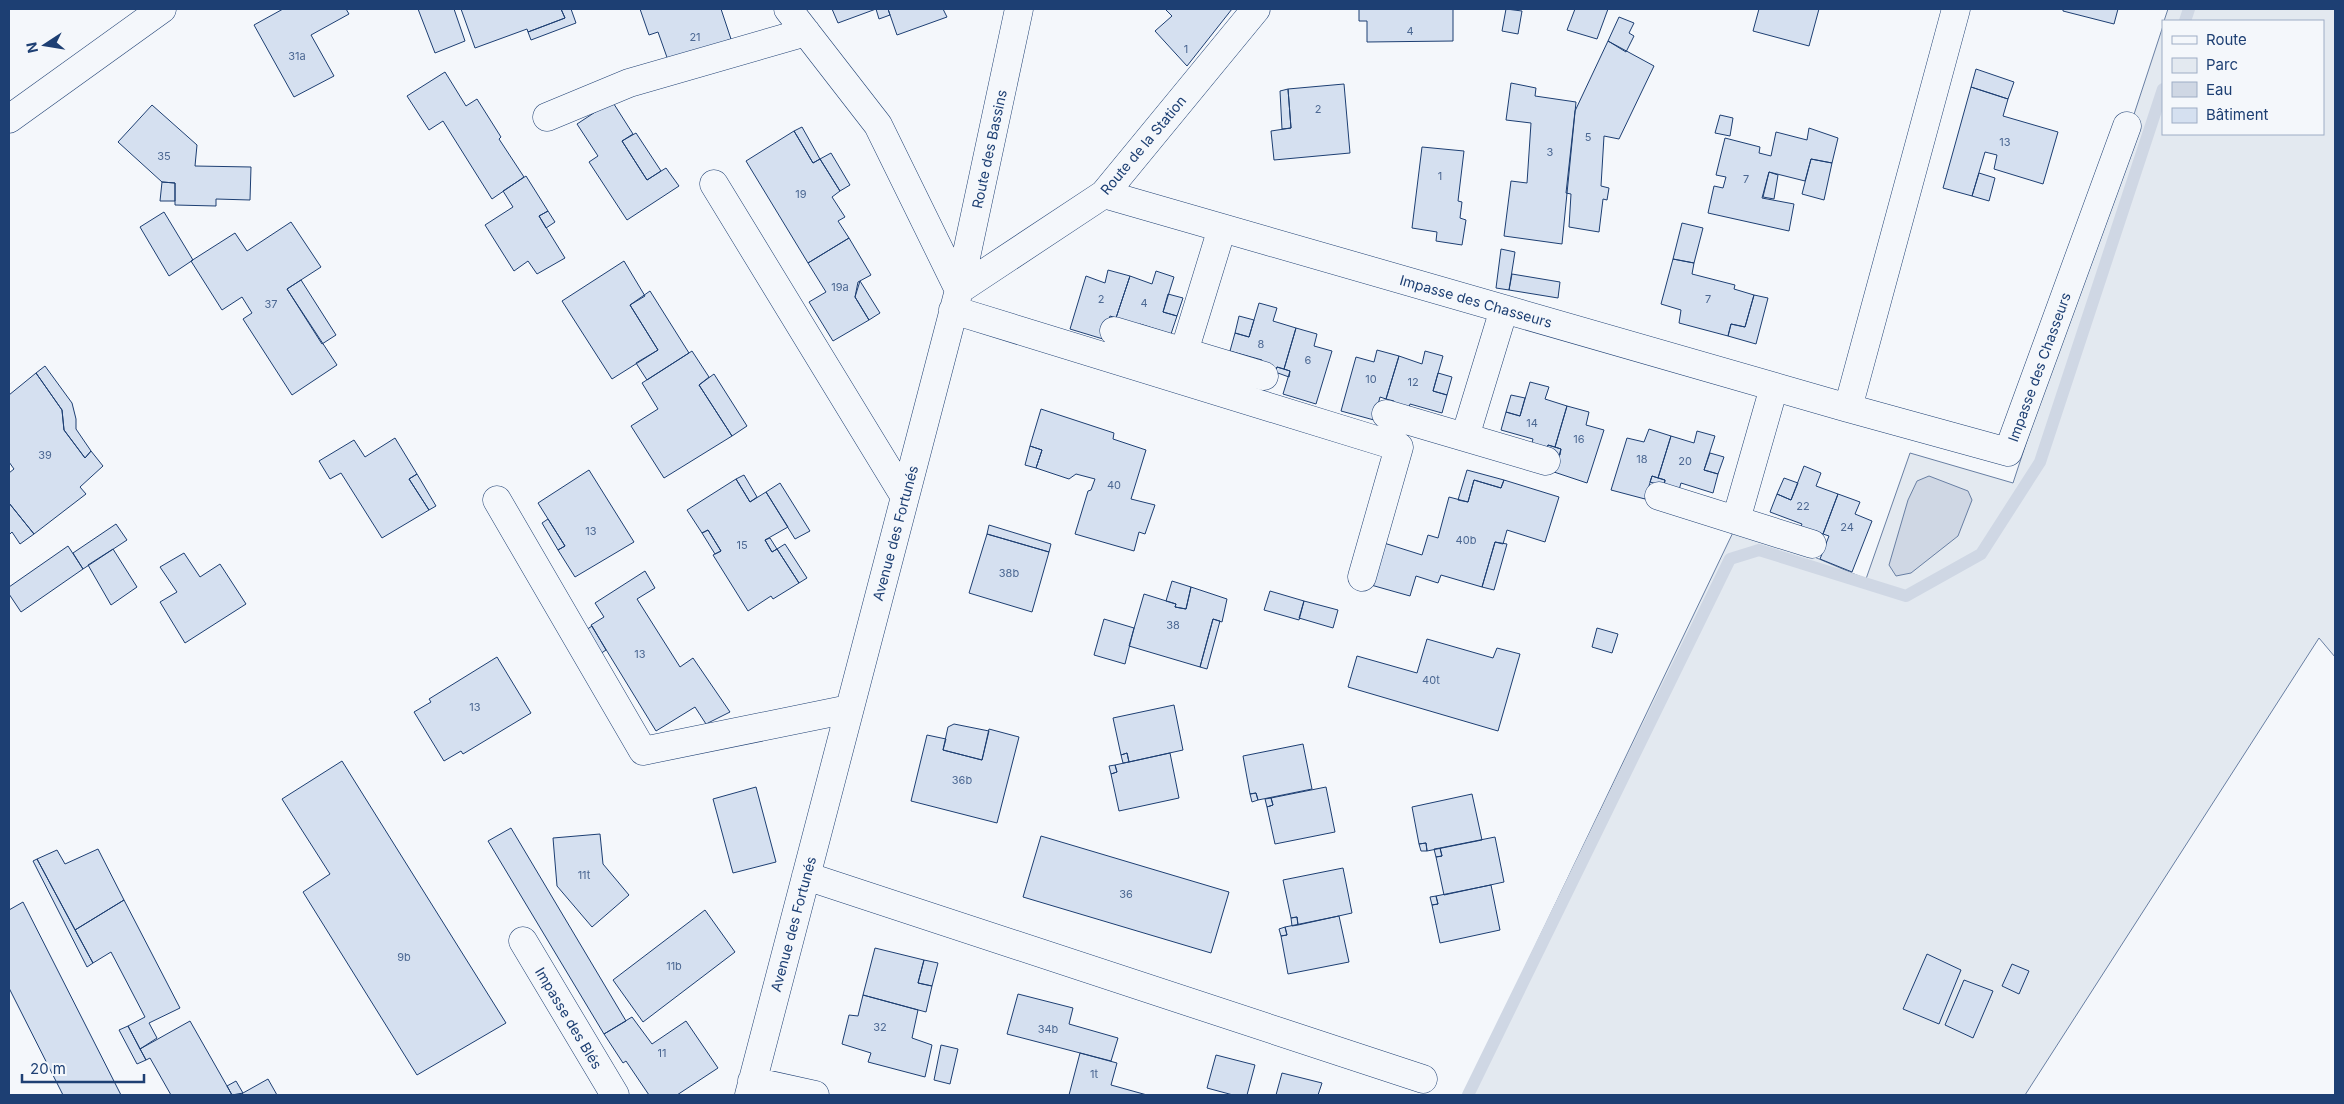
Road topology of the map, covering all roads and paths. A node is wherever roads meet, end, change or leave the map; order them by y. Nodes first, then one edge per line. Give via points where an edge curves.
1 (162, 9) edge
2 (788, 9) edge
3 (1019, 9) edge
4 (1256, 9) edge
5 (1956, 9) edge
6 (806, 32) junction
7 (547, 117) dead end
8 (9, 119) edge
9 (2127, 126) dead end
10 (714, 184) dead end
11 (1104, 194) junction
12 (1222, 228) junction
13 (956, 300) junction
14 (1504, 309) junction
15 (1114, 331) dead end
16 (1184, 352) junction
17 (1264, 376) dead end
18 (1774, 387) junction
19 (1848, 408) junction
20 (1386, 414) dead end
21 (1465, 437) junction
22 (1546, 461) dead end
23 (1660, 496) dead end
24 (905, 497) junction
25 (497, 500) dead end
26 (1736, 520) junction
27 (1812, 544) dead end
28 (1362, 577) dead end
29 (849, 709) junction
30 (806, 876) junction
31 (523, 941) dead end
32 (1423, 1079) dead end
33 (750, 1088) edge
34 (615, 1095) edge
35 (815, 1095) edge

1 - 8 street
2 - 6 street
3 - 13 street, Route des Bassins
4 - 11 street, Route de la Station
5 - 19 street
6 - 7 street via 630,82
6 - 13 street via 878,125
9 - 19 street, Impasse des Chasseurs via 2008,452
10 - 24 street
11 - 12 street, Impasse des Chasseurs
11 - 13 street, Route de la Station
12 - 14 street, Impasse des Chasseurs
12 - 16 street
13 - 24 street, Avenue des Fortunés
13 - 28 street via 1399,447
14 - 18 street, Impasse des Chasseurs
14 - 21 street
15 - 16 street
16 - 17 street
18 - 19 street, Impasse des Chasseurs
18 - 26 street
20 - 21 street
21 - 22 street
23 - 26 street
24 - 29 street, Avenue des Fortunés
25 - 29 street via 643,751
26 - 27 street
29 - 30 street, Avenue des Fortunés
30 - 32 street
30 - 33 street, Avenue des Fortunés
31 - 34 street, Impasse des Blés
33 - 35 street

